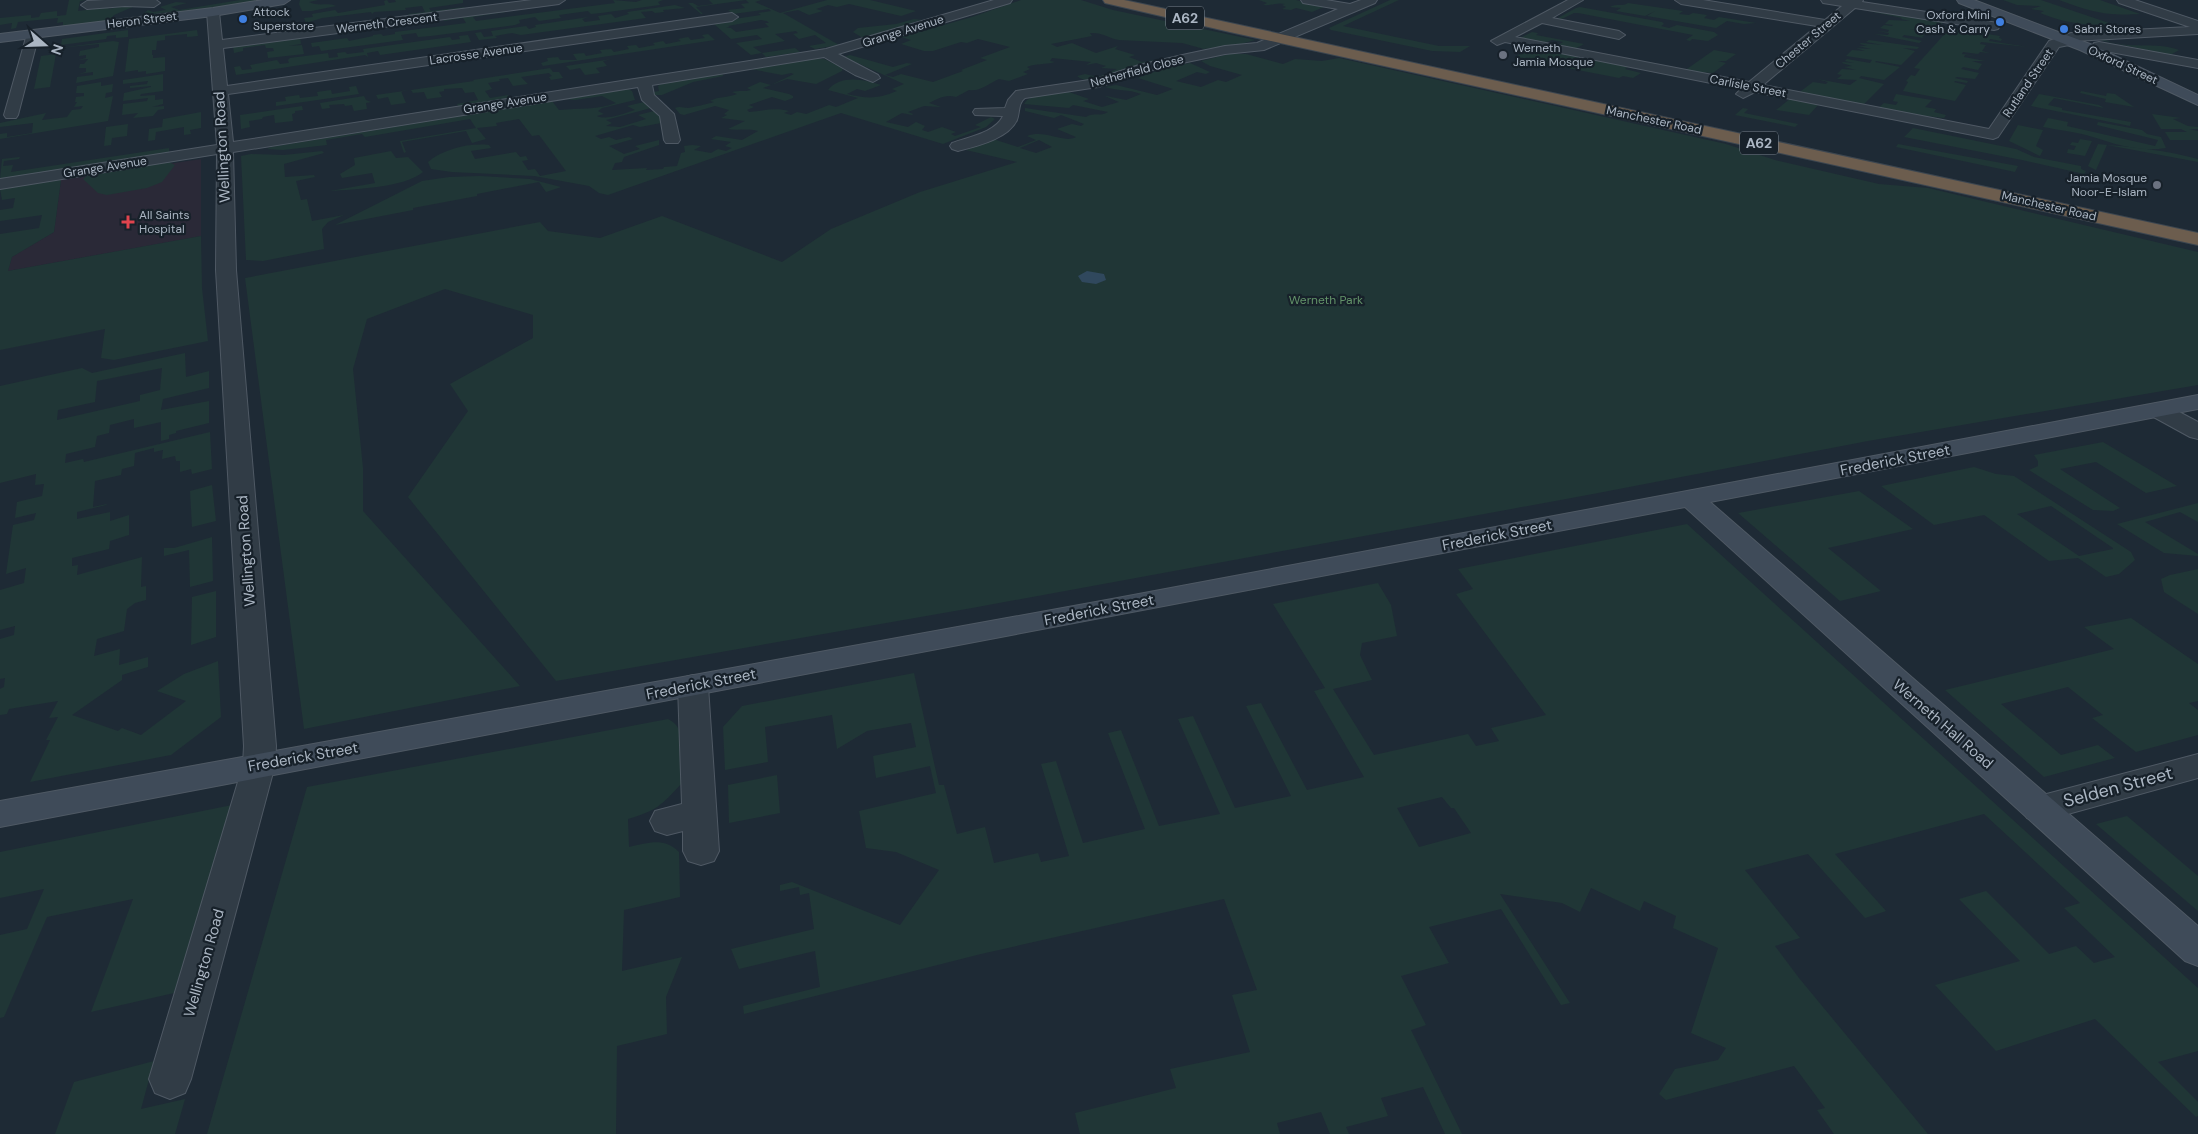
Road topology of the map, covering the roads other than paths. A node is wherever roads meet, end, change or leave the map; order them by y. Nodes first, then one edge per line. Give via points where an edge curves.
1 (284, 0) edge
2 (559, 0) edge
3 (1006, 0) edge
4 (1109, 0) edge
5 (1155, 0) edge
6 (1307, 0) edge
7 (1371, 0) edge
8 (1577, 0) edge
9 (1681, 0) edge
10 (1827, 0) edge
11 (1963, 0) edge
12 (2123, 0) edge
13 (112, 1) edge
14 (160, 2) edge
15 (1855, 2) edge
16 (87, 5) dead end
17 (1350, 8) junction
18 (213, 12) junction
19 (1220, 14) junction
20 (732, 17) dead end
21 (1541, 19) junction
22 (129, 22) junction
23 (1826, 24) junction
24 (2198, 25) edge
25 (1994, 26) dead end
26 (1299, 30) junction
27 (2198, 30) edge
28 (33, 34) junction
29 (1619, 35) dead end
30 (0, 38) edge
31 (1503, 38) junction
32 (1279, 39) junction
33 (2068, 40) junction
34 (215, 45) junction
35 (1178, 46) dead end
36 (1487, 46) dead end
37 (826, 53) junction
38 (1202, 55) junction
39 (1381, 60) junction
40 (2198, 64) edge
41 (860, 72) junction
42 (844, 78) dead end
43 (873, 78) dead end
44 (644, 81) junction
45 (1751, 87) junction
46 (220, 91) junction
47 (1736, 99) dead end
48 (2198, 101) edge
49 (980, 112) dead end
50 (1011, 112) junction
51 (11, 115) dead end
52 (675, 133) dead end
53 (1993, 134) joint
54 (958, 146) dead end
55 (225, 148) junction
56 (0, 184) edge
57 (2102, 203) dead end
58 (2198, 239) edge
59 (2198, 402) edge
60 (2158, 410) junction
61 (2198, 432) edge
62 (1690, 498) junction
63 (693, 686) junction
64 (258, 765) junction
65 (2198, 766) edge
66 (2039, 809) junction
67 (700, 813) junction
68 (0, 814) edge
69 (667, 821) dead end
70 (701, 851) dead end
71 (2198, 948) edge
72 (170, 1079) dead end

1 - 18 main road, Heron Street
2 - 34 street, Werneth Crescent
3 - 37 street, Grange Avenue
4 - 32 highway, Manchester Road / A62
5 - 19 highway, Manchester Road / A62
6 - 17 street
7 - 17 street, Netherfield Close
8 - 21 street
9 - 23 street
10 - 15 street
11 - 33 main road, Oxford Street
12 - 24 street
13 - 14 street
13 - 16 street
14 - 22 street via 132,12 127,16
15 - 23 street, Chester Street
15 - 25 street
17 - 26 street, Netherfield Close
18 - 22 main road, Heron Street
18 - 34 street, Wellington Road
19 - 26 highway, Manchester Road / A62
19 - 32 highway, A62 via 1226,20 1269,30
20 - 46 street, Lacrosse Avenue
21 - 29 street
21 - 31 street
22 - 28 main road, Heron Street
23 - 45 street, Chester Street
26 - 32 street, Netherfield Close
26 - 39 highway, A62 via 1302,36 1370,53
26 - 57 highway, Manchester Road / A62
27 - 33 street via 2071,37
28 - 30 main road, Heron Street
28 - 51 street
31 - 36 street
31 - 45 street, Carlisle Street
32 - 38 street, Netherfield Close via 1259,47
32 - 39 highway, Manchester Road / A62
33 - 40 street
33 - 48 main road, Oxford Street
33 - 53 street, Rutland Street via 2054,44
34 - 46 street, Wellington Road
35 - 38 street, Netherfield Close
37 - 41 street
37 - 44 street, Grange Avenue
38 - 50 street, Netherfield Close via 1144,68 1098,84 1069,82 1021,94 1013,101
39 - 58 highway, Manchester Road / A62
41 - 42 street
41 - 43 street
44 - 52 street via 647,96 667,114
44 - 55 street, Grange Avenue
45 - 47 street, Chester Street
45 - 53 street, Carlisle Street
46 - 55 street, Wellington Road
49 - 50 street
50 - 54 street, Netherfield Close via 1002,128
55 - 56 street, Grange Avenue
55 - 64 street, Wellington Road via 226,270 260,746
59 - 60 main road, Frederick Street
60 - 61 street
60 - 62 main road, Frederick Street
62 - 63 main road, Frederick Street
62 - 66 main road, Werneth Hall Road
63 - 64 main road, Frederick Street
63 - 67 street
64 - 68 main road, Frederick Street
64 - 72 street, Wellington Road
65 - 66 street, Selden Street
66 - 71 main road, Werneth Hall Road
67 - 69 street
67 - 70 street

